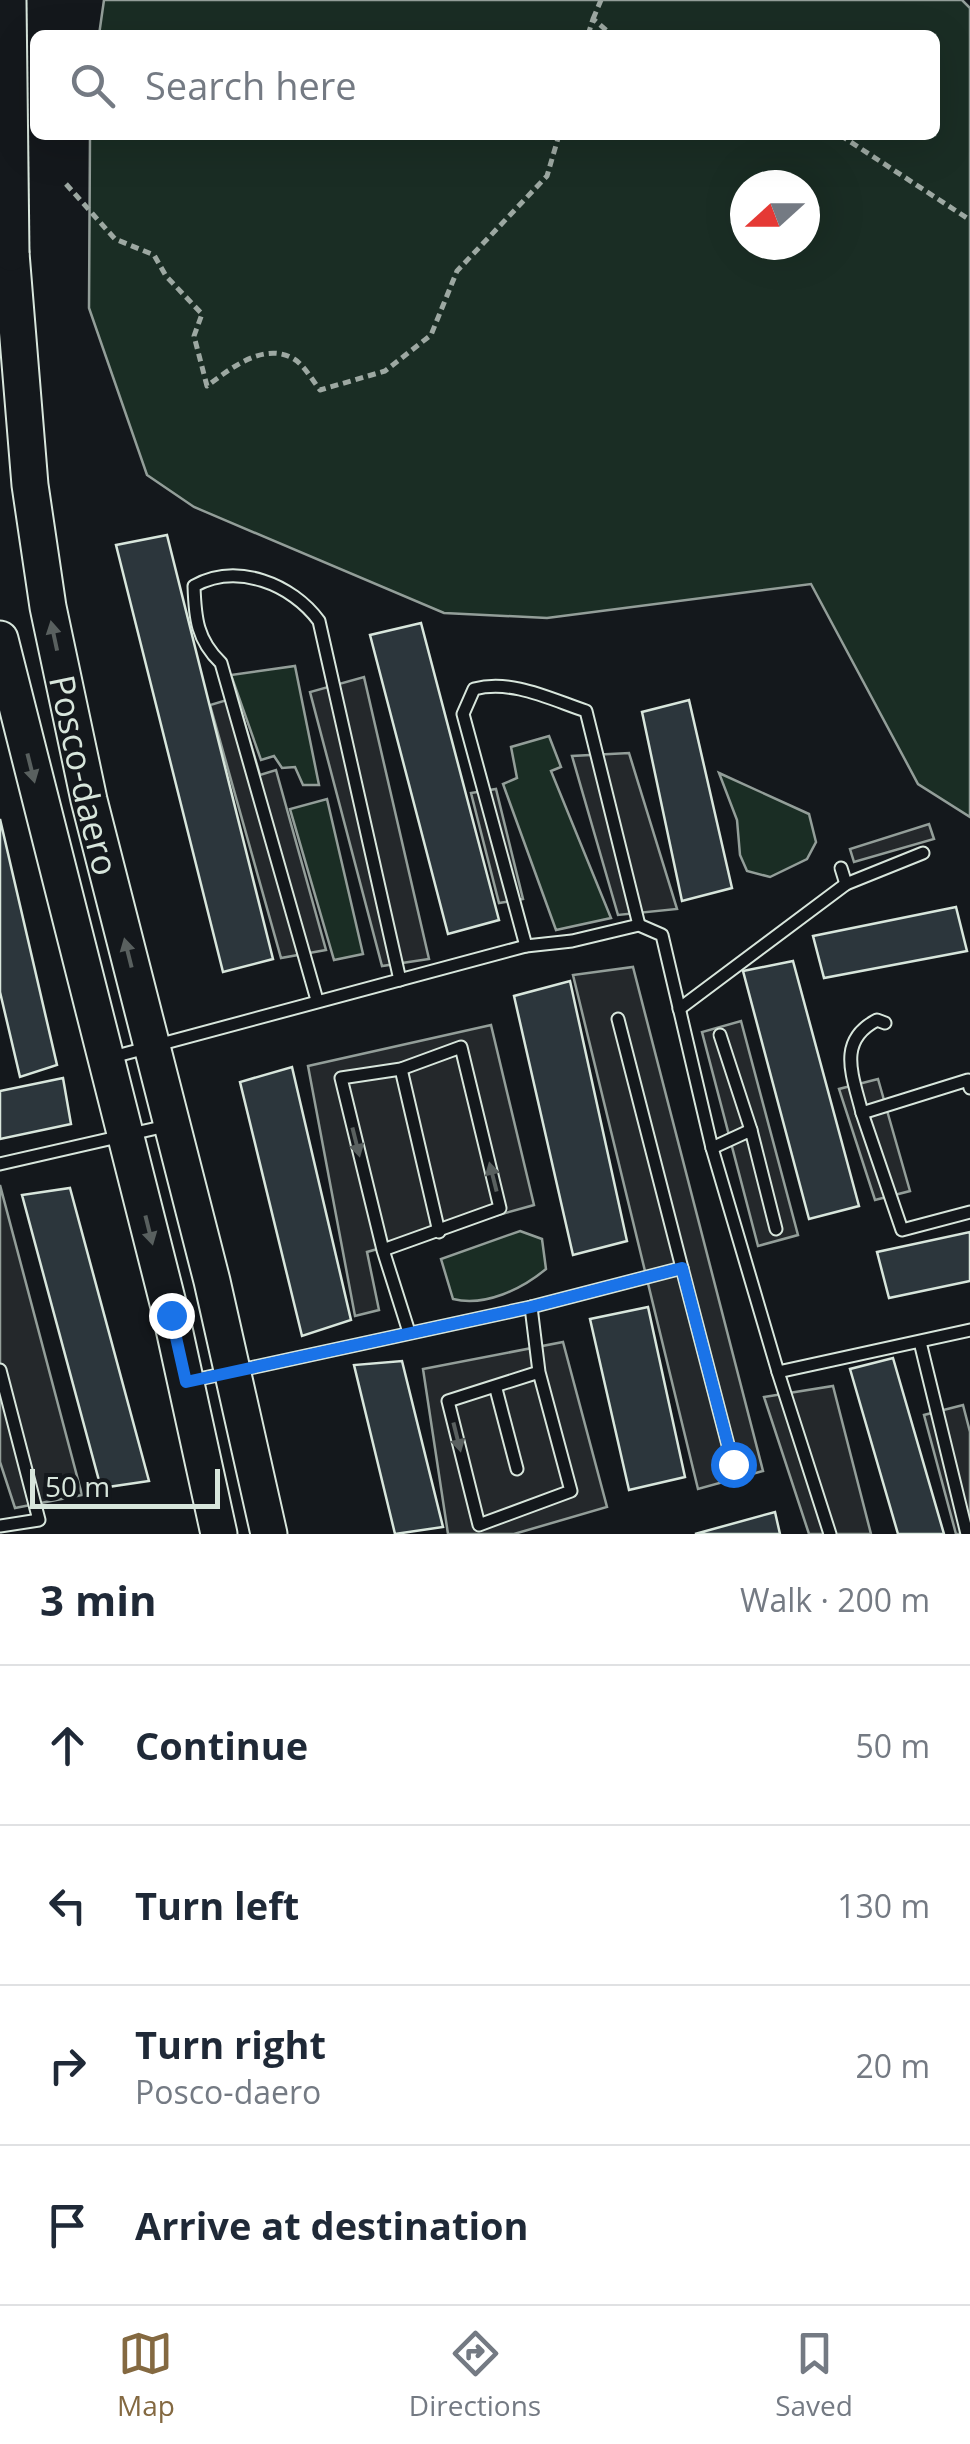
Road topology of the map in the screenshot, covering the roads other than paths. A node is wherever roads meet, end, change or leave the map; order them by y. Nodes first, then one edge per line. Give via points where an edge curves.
1 (8, 0) edge
2 (0, 639) edge
3 (923, 853) dead end
4 (841, 868) dead end
5 (846, 884) junction
6 (639, 925) junction
7 (526, 946) junction
8 (400, 980) junction
9 (317, 1000) junction
10 (680, 1009) junction
11 (618, 1019) dead end
12 (885, 1022) dead end
13 (720, 1035) dead end
14 (152, 1047) junction
15 (103, 1060) junction
16 (401, 1070) junction
17 (970, 1088) edge
18 (862, 1113) junction
19 (170, 1125) junction
20 (751, 1130) junction
21 (124, 1135) junction
22 (712, 1148) junction
23 (0, 1164) edge
24 (970, 1212) edge
25 (776, 1229) dead end
26 (438, 1232) junction
27 (383, 1250) junction
28 (682, 1268) junction
29 (531, 1307) junction
30 (970, 1330) edge
31 (409, 1332) junction
32 (920, 1342) junction
33 (0, 1370) edge
34 (232, 1370) junction
35 (539, 1372) junction
36 (778, 1372) junction
37 (186, 1382) junction
38 (496, 1389) junction
39 (246, 1434) junction
40 (200, 1447) junction
41 (733, 1464) dead end
42 (518, 1469) dead end
43 (0, 1526) edge
44 (218, 1534) edge
45 (269, 1534) edge
46 (830, 1534) edge
47 (968, 1534) edge

14 -> 1 main road, Posco-daero, bridge via 48,608 30,485 11,252
2 -> 15 main road, Posco-daero
3 - 5 lane
4 - 5 lane
5 - 10 lane
6 - 7 lane
6 - 7 lane via 586,711 492,684 474,689 462,714
6 - 10 lane via 662,935
7 - 8 lane
8 - 9 lane
8 - 9 lane via 319,621 304,600 280,586 251,577 209,577 194,586 196,622 204,648 221,663
9 - 14 lane
10 - 22 lane
11 - 28 lane
12 - 18 lane via 858,1031 848,1052
13 - 20 lane
14 - 15 lane
14 - 19 main road, Posco-daero
15 - 21 main road, Posco-daero
16 - 26 lane
26 -> 16 lane via 500,1208 462,1047
16 -> 27 lane via 341,1078
17 - 18 lane via 968,1080
18 - 24 lane via 902,1230
19 - 21 lane
19 - 34 main road, Posco-daero
20 - 22 lane
20 - 25 lane
21 - 23 lane
21 -> 37 main road, Posco-daero
22 - 36 lane
26 - 27 lane
27 - 31 lane
28 - 29 lane
28 - 41 lane
29 - 31 lane
29 - 35 lane
30 - 32 lane
31 - 34 lane
32 - 36 lane
32 - 47 lane
33 - 43 lane via 39,1520
34 - 37 lane
34 - 39 main road, Posco-daero
35 - 38 lane
38 -> 35 lane via 448,1401 478,1524 571,1491
36 - 46 lane
37 - 40 main road, Posco-daero
38 - 42 lane
39 - 40 main road via 223,1429
39 - 45 main road, Posco-daero
40 - 44 main road, Posco-daero

